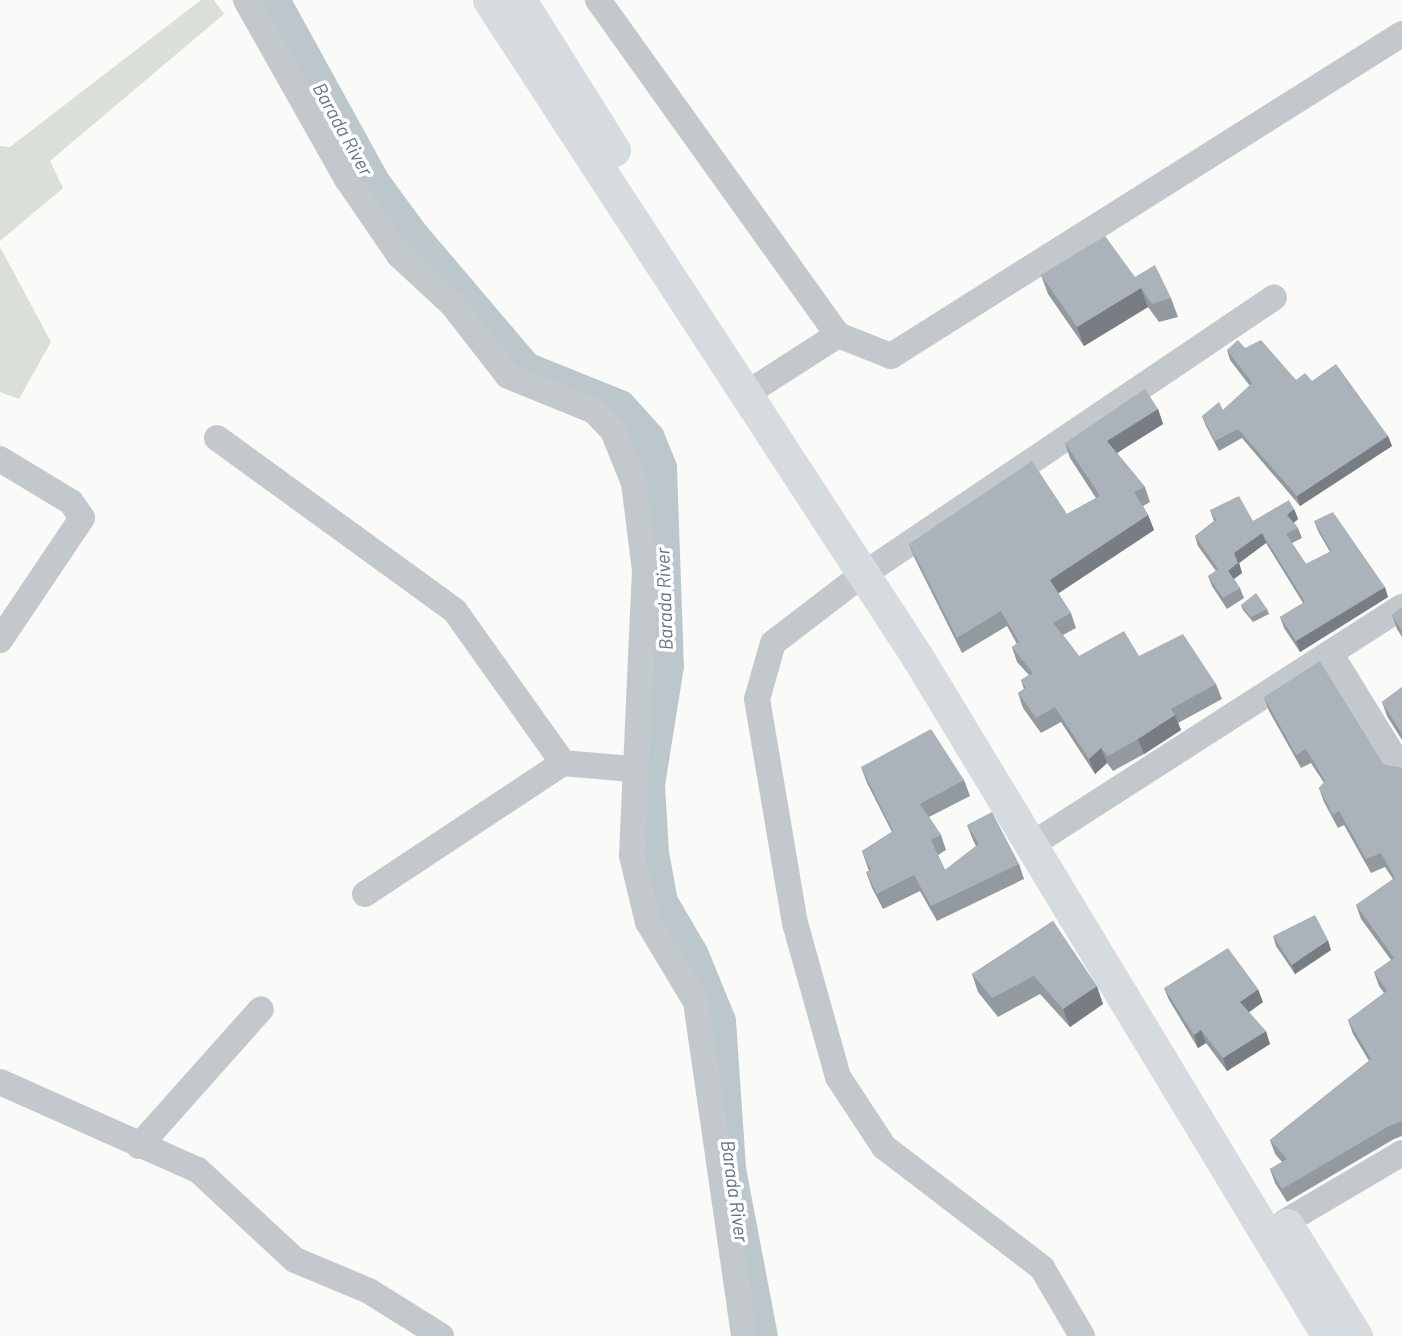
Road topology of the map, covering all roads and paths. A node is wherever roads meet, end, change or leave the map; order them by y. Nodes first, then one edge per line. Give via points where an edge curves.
1 (246, 0) edge
2 (489, 0) edge
3 (520, 0) edge
4 (598, 0) edge
5 (1402, 34) edge
6 (1274, 298) dead end
7 (838, 335) junction
8 (760, 385) junction
9 (217, 438) dead end
10 (0, 459) edge
11 (869, 570) junction
12 (1402, 607) edge
13 (0, 640) edge
14 (1331, 653) junction
15 (563, 763) junction
16 (632, 769) junction
17 (1402, 770) edge
18 (1045, 836) junction
19 (365, 894) dead end
20 (261, 1009) dead end
21 (0, 1082) edge
22 (139, 1146) junction
23 (1402, 1153) edge
24 (1285, 1222) junction
25 (442, 1336) edge
26 (744, 1336) edge
27 (1082, 1336) edge
28 (1328, 1336) edge
29 (1356, 1336) edge

1 - 16 street via 347,179 398,255 452,304 508,376 594,411 613,431 634,483 645,570 645,696
2 - 11 main road
3 - 8 main road
4 - 7 street
5 - 7 street via 891,356
6 - 11 street
7 - 8 street
8 - 11 main road
9 - 15 street via 455,611
10 - 13 street via 71,502 82,518
11 - 18 main road
11 - 27 street via 773,643 757,699 795,923 838,1077 884,1147 1042,1268
11 - 28 main road
12 - 14 street
14 - 17 street
14 - 18 street
15 - 16 street
15 - 19 street
16 - 26 street via 632,856 648,922 696,1002
18 - 24 main road
20 - 22 street
21 - 22 street
22 - 25 street via 198,1170 296,1259 369,1291
23 - 24 street
24 - 29 main road

